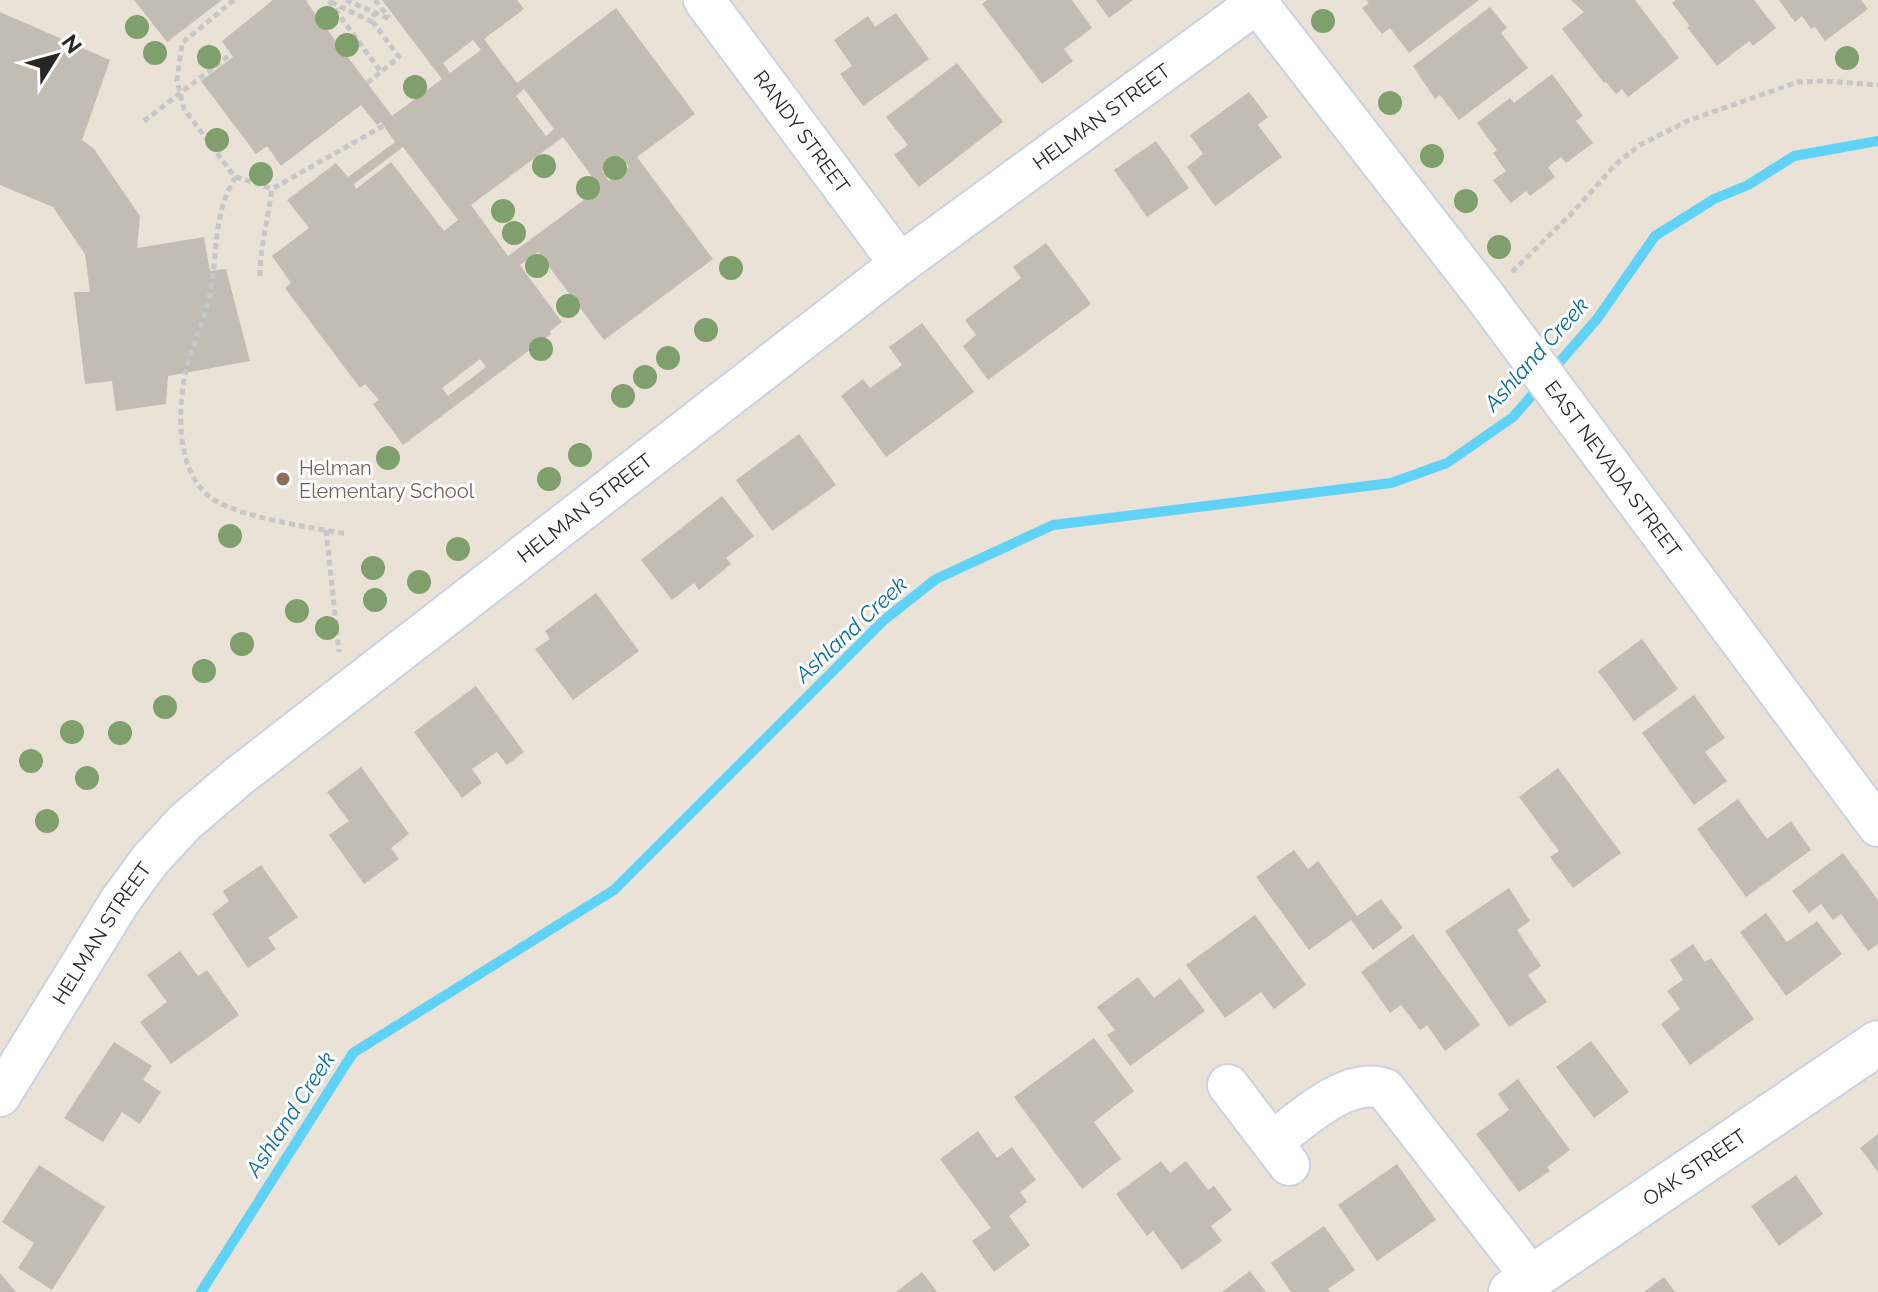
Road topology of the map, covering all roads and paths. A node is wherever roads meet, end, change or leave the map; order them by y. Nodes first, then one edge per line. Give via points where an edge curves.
1 (234, 0) edge
2 (346, 0) edge
3 (375, 0) edge
4 (704, 0) edge
5 (328, 1) edge
6 (1258, 1) edge
7 (374, 13) junction
8 (373, 22) junction
9 (231, 54) dead end
10 (381, 72) junction
11 (367, 83) dead end
12 (1878, 85) edge
13 (179, 94) junction
14 (144, 121) dead end
15 (383, 126) dead end
16 (236, 177) junction
17 (272, 189) junction
18 (900, 264) junction
19 (260, 276) dead end
20 (1484, 295) junction
21 (326, 530) junction
22 (347, 534) dead end
23 (339, 652) dead end
24 (1878, 826) edge
25 (1878, 1043) edge
26 (1228, 1085) dead end
27 (0, 1096) edge
28 (1521, 1285) edge

1 - 13 path via 182,43
2 - 7 path
3 - 7 path via 390,19
4 - 18 street, RANDY STREET
5 - 8 path
5 - 10 path
6 - 18 street, HELMAN STREET
6 - 20 street, EAST NEVADA STREET
7 - 8 path
8 - 10 path via 399,57
9 - 13 path
10 - 11 path
12 - 20 path via 1798,82 1687,121 1638,146
13 - 14 path
13 - 16 path via 192,120
15 - 17 path
16 - 17 path
16 - 21 path via 223,200 208,302 187,367 182,424 186,459 213,500
17 - 19 path
18 - 27 street, HELMAN STREET via 185,822 120,901
20 - 24 street, EAST NEVADA STREET
21 - 22 path
21 - 23 path
25 - 28 street, OAK STREET
26 - 28 street via 1280,1154 1346,1091 1374,1085 1385,1089

